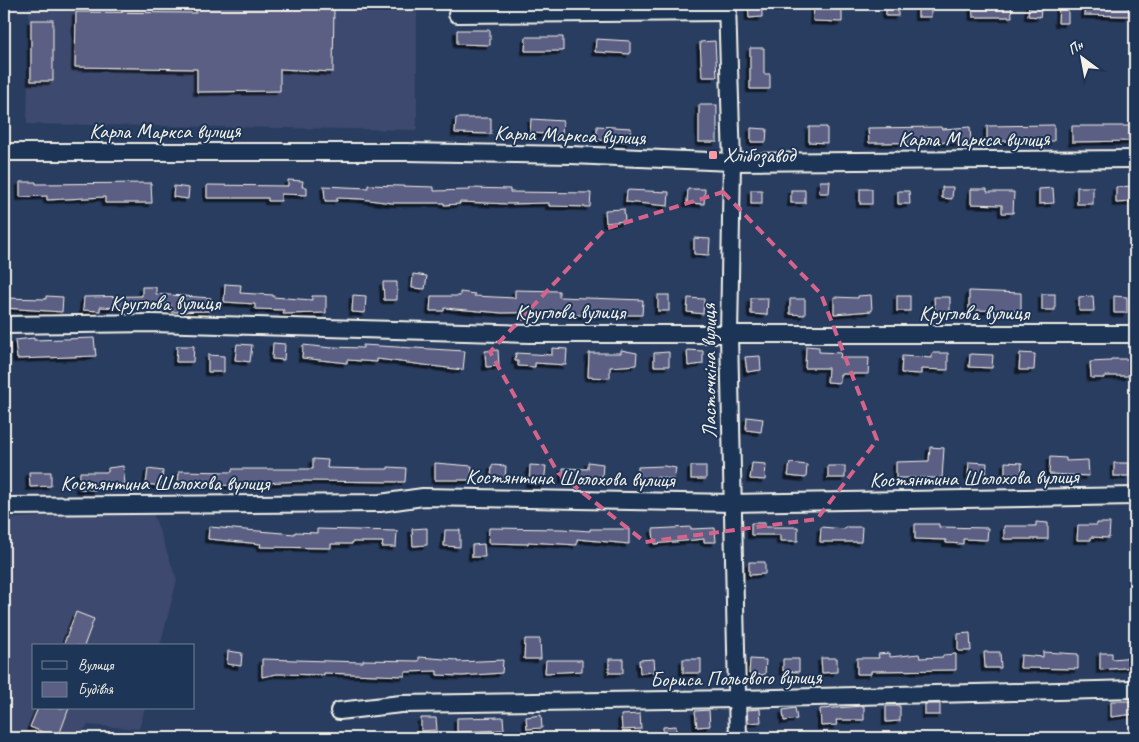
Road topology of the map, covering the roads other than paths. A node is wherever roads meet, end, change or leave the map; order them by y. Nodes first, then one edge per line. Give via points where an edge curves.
1 (728, 8) edge
2 (457, 14) dead end
3 (4, 152) edge
4 (1135, 159) edge
5 (732, 162) junction
6 (4, 325) edge
7 (1135, 334) edge
8 (729, 336) junction
9 (1135, 496) edge
10 (732, 503) junction
11 (4, 506) edge
12 (1135, 689) edge
13 (736, 699) junction
14 (338, 711) dead end
15 (738, 738) edge

1 - 2 street
1 - 5 street, Ласточкіна вулиця
3 - 5 street, Карла Маркса вулиця via 435,153
4 - 5 street, Карла Маркса вулиця
5 - 8 street, Ласточкіна вулиця
6 - 8 street, Круглова вулиця via 172,324
7 - 8 street, Круглова вулиця
8 - 10 street, Ласточкіна вулиця
9 - 10 street, Костянтина Шолохова вулиця
10 - 11 street, Костянтина Шолохова вулиця via 423,497 380,503
10 - 13 street, Ласточкіна вулиця
12 - 13 street, Бориса Польового вулиця
13 - 14 street, Бориса Польового вулиця via 401,704
13 - 15 street, Ласточкіна вулиця

